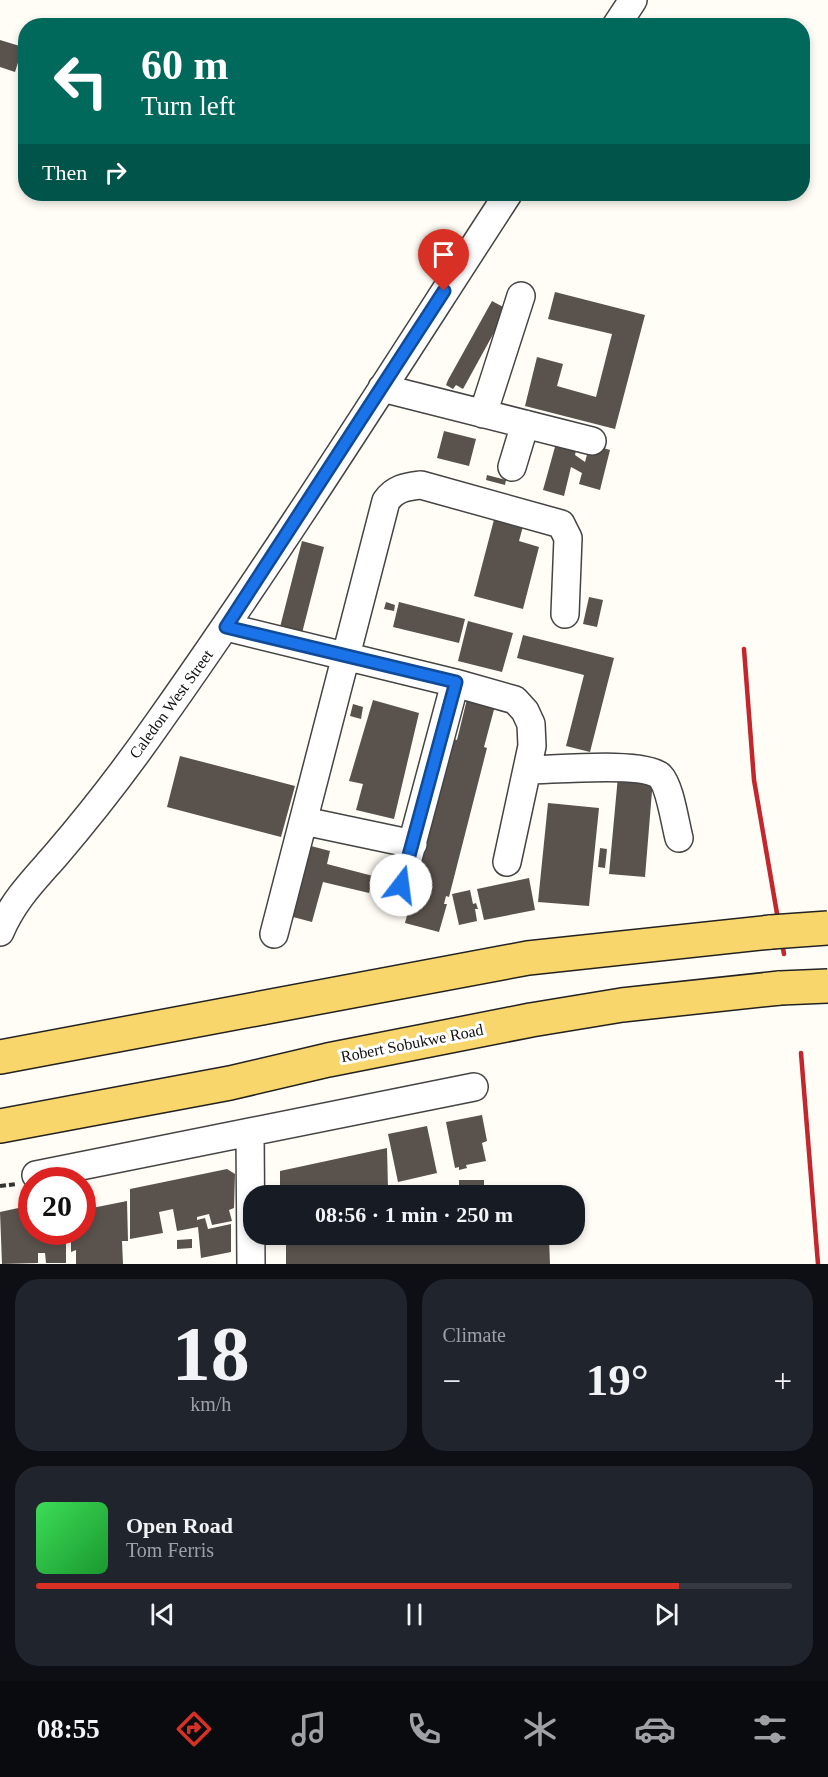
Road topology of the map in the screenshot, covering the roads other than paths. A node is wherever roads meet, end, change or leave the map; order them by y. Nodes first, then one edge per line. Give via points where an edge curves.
1 (633, 0) edge
2 (621, 18) edge
3 (502, 201) edge
4 (521, 296) dead end
5 (382, 388) junction
6 (483, 414) junction
7 (525, 424) junction
8 (592, 441) dead end
9 (513, 467) dead end
10 (565, 614) dead end
11 (226, 627) junction
12 (347, 656) junction
13 (456, 682) junction
14 (526, 770) junction
15 (304, 821) junction
16 (679, 838) dead end
17 (413, 844) junction
18 (507, 862) dead end
19 (401, 885) dead end
20 (828, 928) edge
21 (0, 933) edge
22 (274, 934) dead end
23 (828, 986) edge
24 (0, 1057) edge
25 (474, 1087) dead end
26 (0, 1126) edge
27 (250, 1132) junction
28 (76, 1167) edge
29 (250, 1264) edge

1 - 2 street
3 - 5 street, Caledon West Street
4 - 6 street
5 - 6 street
5 - 11 street, Caledon West Street
6 - 7 street
7 - 8 street
7 - 9 street
10 - 12 street via 568,538 561,524 422,485 408,487 398,489 386,501
11 - 12 street
11 - 21 street, Caledon West Street via 140,749 28,884 10,909
12 - 13 street
12 - 15 street
13 - 14 street via 515,700 525,711 531,724 532,746
13 - 17 street
14 - 16 street via 648,770 660,776 666,786
14 - 18 street
15 - 17 street
15 - 22 street
17 - 19 street
20 - 24 main road, bridge via 528,958
23 - 26 main road, Robert Sobukwe Road, bridge via 622,1005 531,1020
25 - 27 street
27 - 28 street
27 - 29 street

